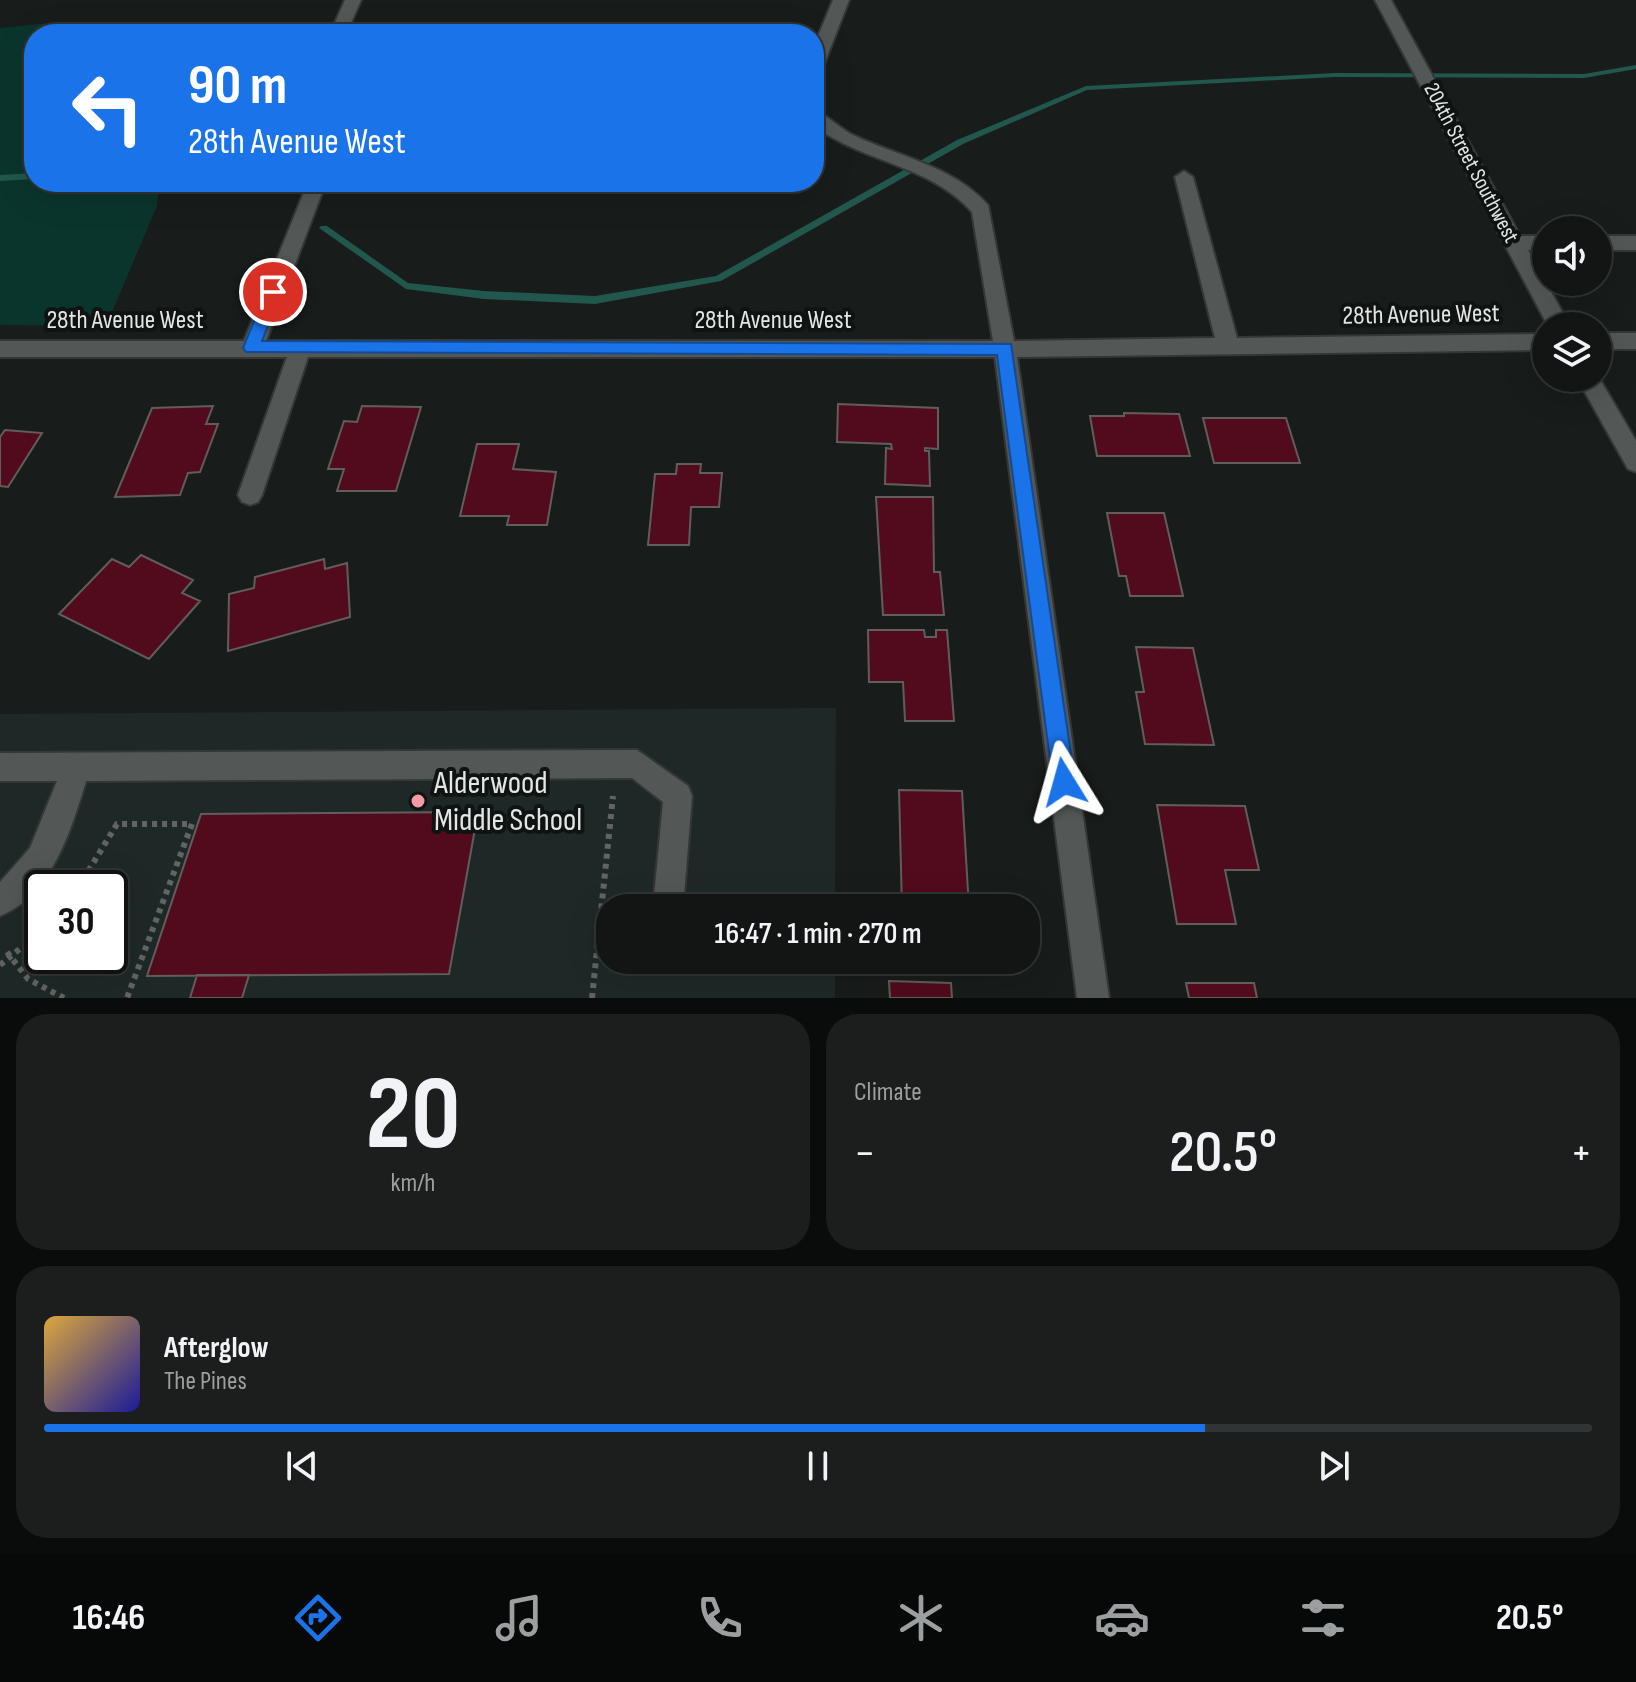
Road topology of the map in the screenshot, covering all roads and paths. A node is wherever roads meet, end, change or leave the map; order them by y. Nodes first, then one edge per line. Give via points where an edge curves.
1 (353, 0) edge
2 (841, 0) edge
3 (1383, 0) edge
4 (342, 24) edge
5 (824, 42) edge
6 (824, 124) edge
7 (1184, 177) dead end
8 (313, 192) edge
9 (1514, 243) junction
10 (1532, 243) edge
11 (1612, 243) edge
12 (1636, 243) edge
13 (1551, 312) edge
14 (1612, 341) edge
15 (1636, 341) edge
16 (1532, 342) edge
17 (1228, 346) junction
18 (301, 347) junction
19 (252, 348) junction
20 (0, 349) edge
21 (1005, 349) junction
22 (1596, 392) edge
23 (1636, 462) edge
24 (250, 495) dead end
25 (616, 764) junction
26 (0, 767) edge
27 (76, 767) junction
28 (89, 870) edge
29 (669, 894) edge
30 (0, 901) edge
31 (24, 944) edge
32 (10, 954) junction
33 (0, 965) edge
34 (64, 998) edge
35 (127, 998) edge
36 (592, 998) edge
37 (1093, 998) edge

1 - 4 street
2 - 5 street
3 - 9 street, 204th Street Southwest
6 - 21 street via 973,199 981,210
7 - 17 street
8 - 19 street
9 - 10 street
9 - 13 street, 204th Street Southwest
11 - 12 street
14 - 15 street
16 - 17 street, 28th Avenue West
17 - 21 street, 28th Avenue West
18 - 19 street, 28th Avenue West
18 - 21 street, 28th Avenue West
18 - 24 street
19 - 20 street, 28th Avenue West
21 - 37 street
22 - 23 street
25 - 27 street
25 - 29 street via 637,764 678,796
25 - 36 path
26 - 27 street
27 - 30 street via 38,864
28 - 35 path via 117,824 192,824
31 - 32 path
32 - 33 path
32 - 34 path via 28,979

